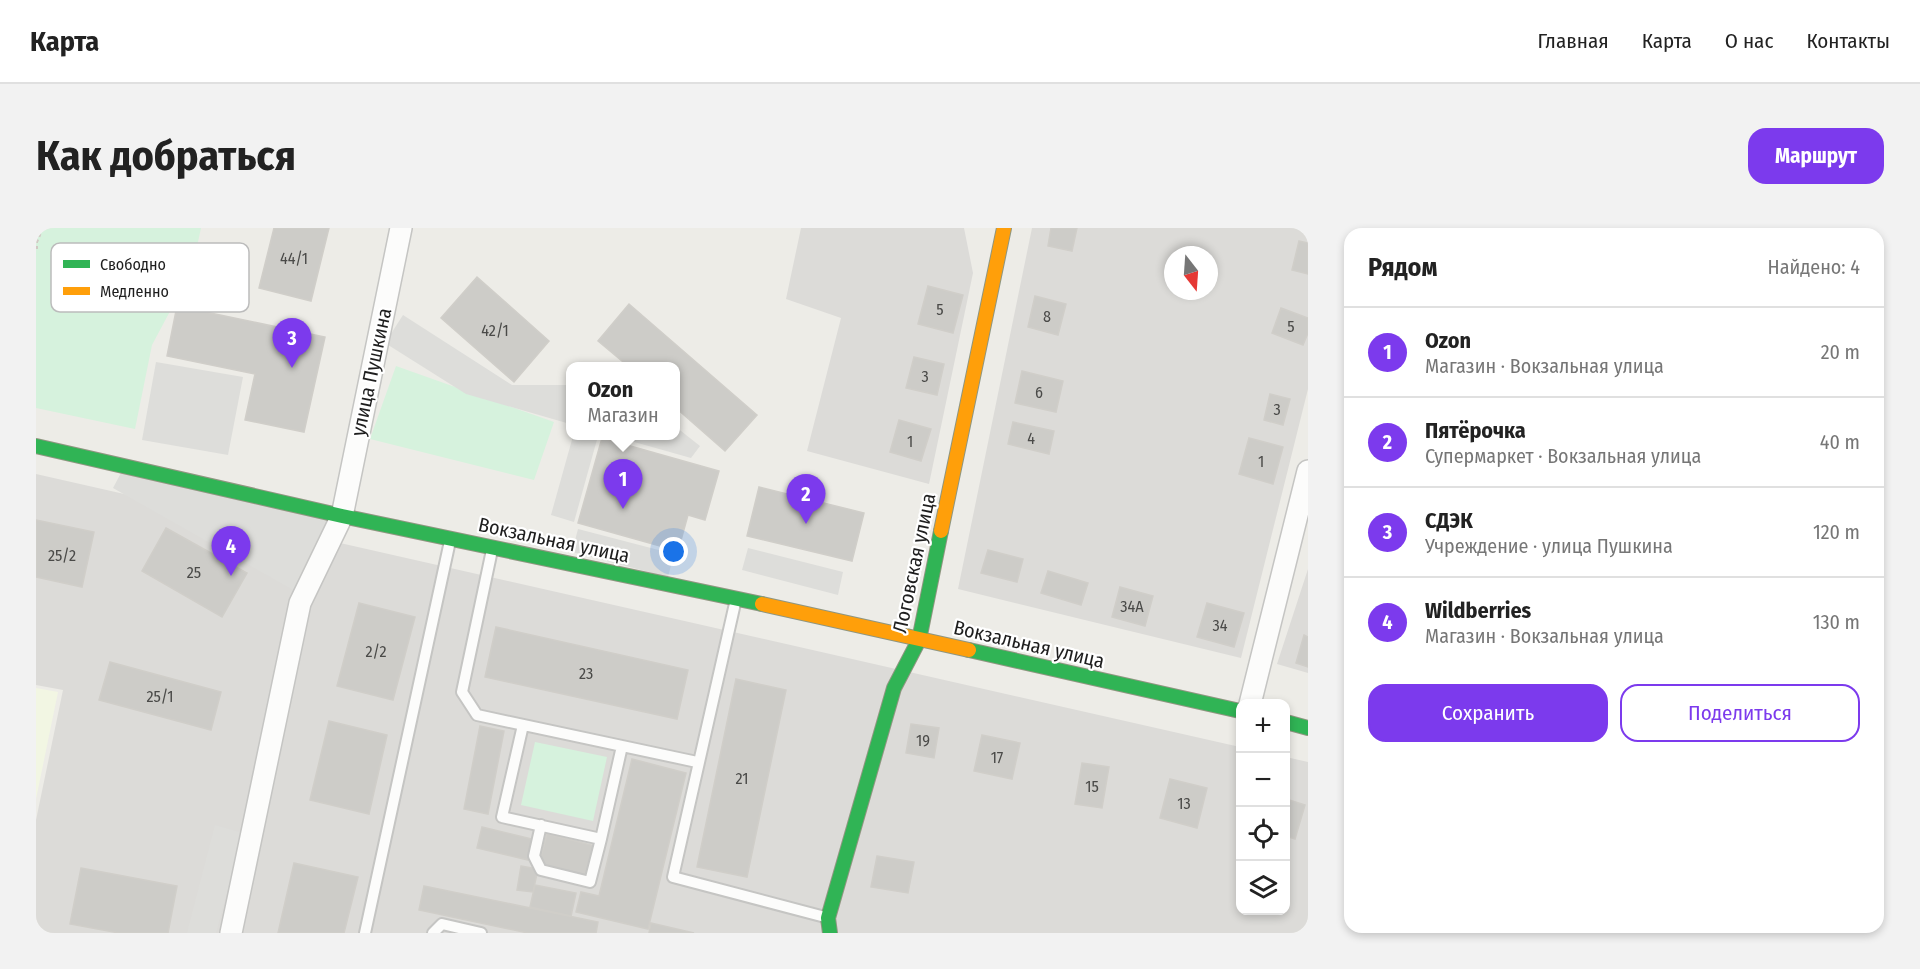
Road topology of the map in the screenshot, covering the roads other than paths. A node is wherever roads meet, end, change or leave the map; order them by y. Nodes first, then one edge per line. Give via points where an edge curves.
1 (401, 228) edge
2 (1004, 228) edge
3 (36, 446) edge
4 (1308, 471) edge
5 (342, 516) junction
6 (451, 538) junction
7 (492, 547) junction
8 (736, 598) junction
9 (919, 639) junction
10 (1251, 699) edge
11 (1236, 710) edge
12 (1290, 724) edge
13 (523, 725) junction
14 (1308, 728) edge
15 (622, 746) junction
16 (697, 762) junction
17 (541, 825) junction
18 (601, 839) junction
19 (828, 918) junction
20 (231, 933) edge
21 (365, 933) edge
22 (433, 933) edge
23 (481, 933) edge
24 (830, 933) edge

1 - 5 street, улица Пушкина
2 - 9 main road, Логовская улица
3 - 5 main road, Вокзальная улица
4 - 10 street
5 - 6 main road, Вокзальная улица
5 - 20 street, улица Пушкина via 300,603
6 - 7 main road, Вокзальная улица
6 - 21 lane
7 - 8 main road, Вокзальная улица
7 - 13 lane via 462,692 477,715
8 - 9 main road, Вокзальная улица
8 - 16 lane
9 - 11 main road, Вокзальная улица
9 - 19 main road, Логовская улица via 894,688
12 - 14 main road
13 - 15 lane
13 - 17 lane via 502,817
15 - 16 lane
15 - 18 lane
16 - 19 lane via 673,877
17 - 18 lane
17 - 18 lane via 534,856 541,870 590,882
19 - 24 main road, Логовская улица
22 - 23 lane via 442,924

